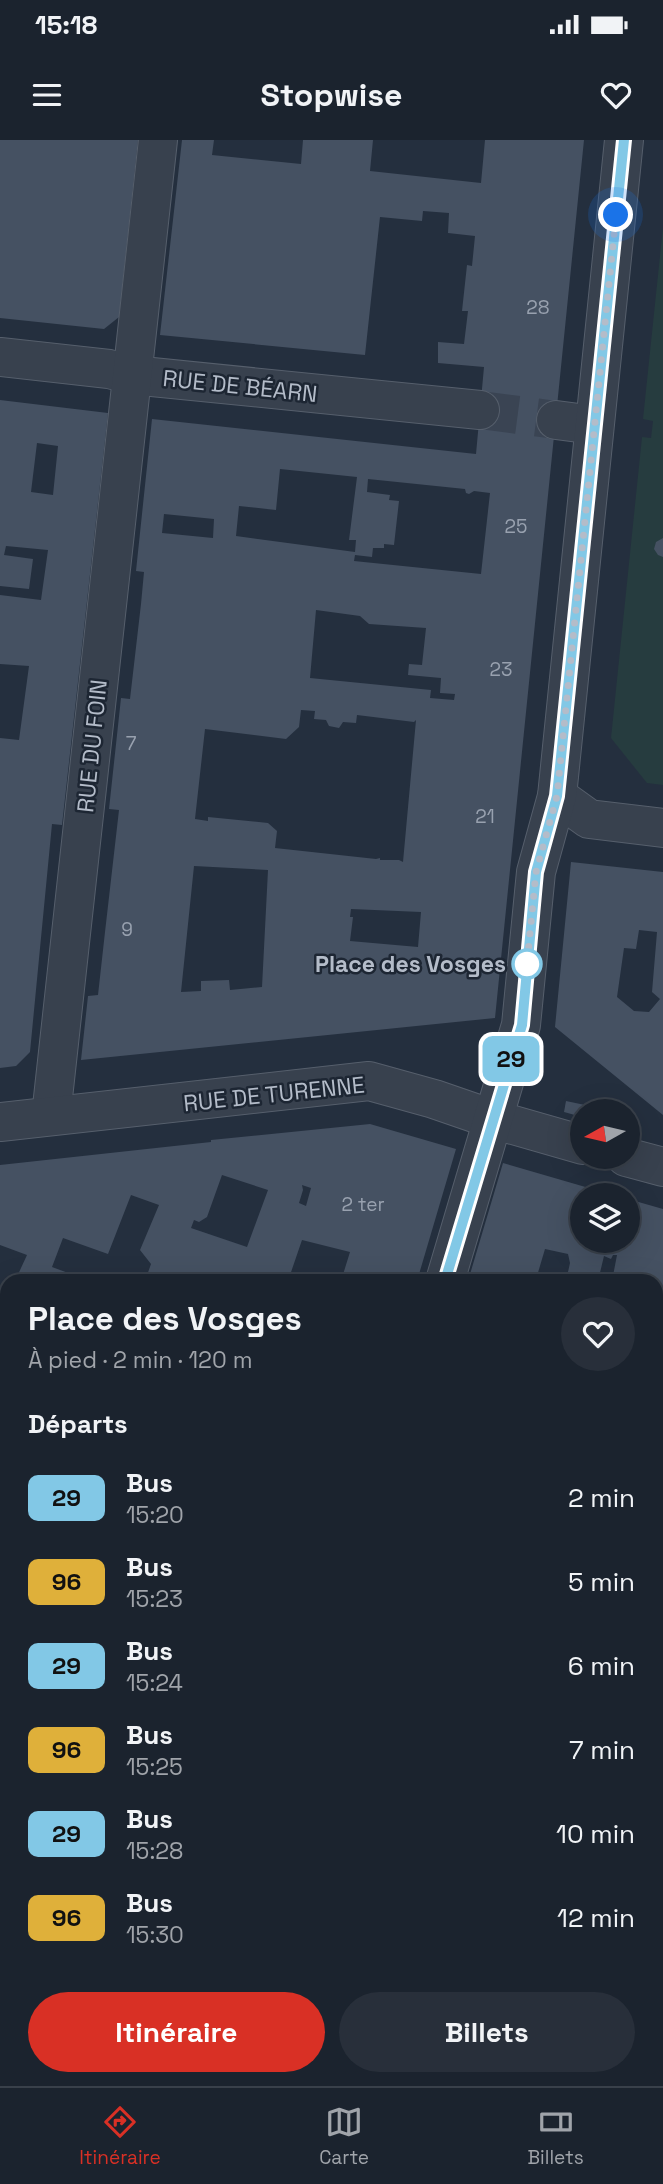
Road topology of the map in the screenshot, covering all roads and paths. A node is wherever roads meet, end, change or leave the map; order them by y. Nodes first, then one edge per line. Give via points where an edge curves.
1 (158, 140) edge
2 (624, 140) edge
3 (0, 358) edge
4 (132, 375) junction
5 (480, 410) tunnel mouth
6 (556, 420) tunnel mouth
7 (594, 425) junction
8 (557, 796) junction
9 (663, 828) edge
10 (51, 1116) junction
11 (492, 1119) junction
12 (0, 1122) edge
13 (570, 1141) edge
14 (640, 1161) edge
15 (663, 1167) edge
16 (447, 1274) edge

1 - 4 street, RUE DU FOIN
2 - 7 street
3 - 4 street, RUE DE BÉARN
4 - 5 street, RUE DE BÉARN
4 - 10 street, RUE DU FOIN
6 - 7 street
7 - 8 street
8 - 9 street via 589,819
8 - 11 street via 536,872 522,1025
10 - 11 street, RUE DE TURENNE via 369,1082
10 - 12 street, RUE DE TURENNE
11 - 13 street, RUE DE TURENNE
11 - 16 street
14 - 15 street

